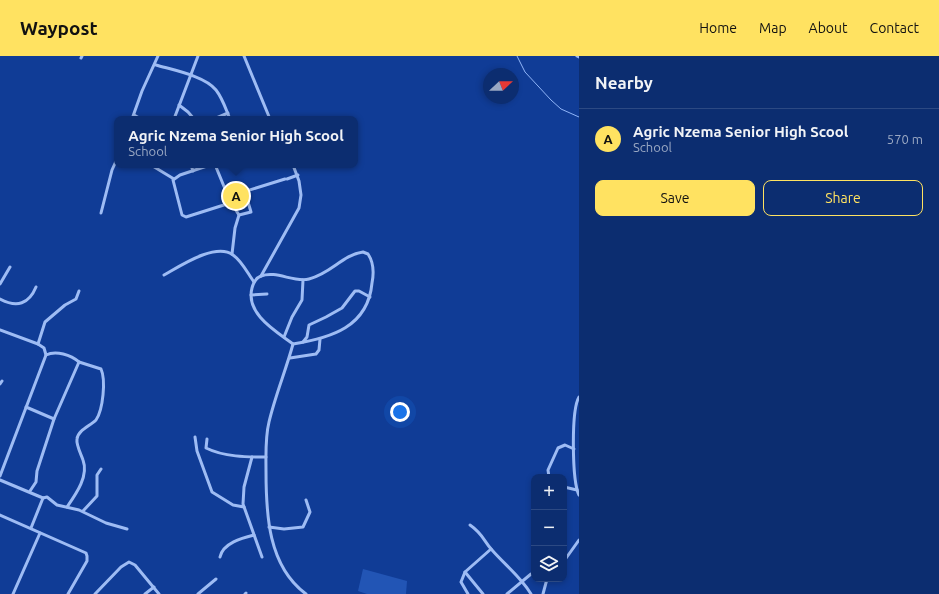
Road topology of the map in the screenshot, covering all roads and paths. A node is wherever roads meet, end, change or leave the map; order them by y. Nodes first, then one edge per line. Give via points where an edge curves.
1 (158, 56) edge
2 (198, 56) edge
3 (244, 56) edge
4 (156, 65) junction
5 (190, 76) junction
6 (179, 105) junction
7 (228, 113) junction
8 (133, 116) edge
9 (175, 116) edge
10 (191, 116) edge
11 (221, 116) edge
12 (229, 116) edge
13 (269, 116) edge
14 (114, 166) edge
15 (156, 168) edge
16 (192, 168) edge
17 (202, 168) edge
18 (216, 168) edge
19 (294, 168) edge
20 (193, 171) junction
21 (298, 175) junction
22 (174, 179) junction
23 (245, 192) junction
24 (230, 201) junction
25 (101, 213) dead end
26 (239, 216) junction
27 (232, 254) junction
28 (10, 267) dead end
29 (164, 275) dead end
30 (260, 276) junction
31 (303, 280) junction
32 (254, 282) junction
33 (0, 284) edge
34 (36, 287) dead end
35 (79, 291) dead end
36 (267, 294) dead end
37 (251, 296) junction
38 (370, 297) junction
39 (0, 298) edge
40 (0, 330) edge
41 (284, 337) junction
42 (320, 339) junction
43 (303, 342) junction
44 (38, 344) junction
45 (293, 344) junction
46 (46, 355) junction
47 (290, 358) junction
48 (79, 362) junction
49 (579, 397) edge
50 (26, 407) junction
51 (54, 419) junction
52 (195, 437) dead end
53 (207, 439) dead end
54 (574, 448) junction
55 (266, 456) junction
56 (252, 457) junction
57 (101, 469) dead end
58 (549, 474) edge
59 (0, 476) edge
60 (0, 480) edge
61 (567, 488) edge
62 (577, 490) junction
63 (30, 491) junction
64 (579, 495) edge
65 (43, 498) junction
66 (306, 500) dead end
67 (67, 507) junction
68 (244, 507) junction
69 (83, 511) junction
70 (0, 515) edge
71 (470, 524) dead end
72 (31, 528) junction
73 (269, 528) junction
74 (127, 529) dead end
75 (40, 533) junction
76 (254, 535) junction
77 (579, 540) edge
78 (491, 549) junction
79 (220, 557) dead end
80 (262, 557) dead end
81 (567, 557) edge
82 (465, 572) junction
83 (531, 574) dead end
84 (216, 579) dead end
85 (523, 581) junction
86 (546, 582) edge
87 (154, 587) junction
88 (13, 594) edge
89 (68, 594) edge
90 (94, 594) edge
91 (145, 594) edge
92 (159, 594) edge
93 (198, 594) edge
94 (306, 594) edge
95 (468, 594) edge
96 (483, 594) edge
97 (507, 594) edge
98 (531, 594) edge
99 (543, 594) edge

1 - 4 street
2 - 5 street
3 - 13 street
4 - 5 street
4 - 8 street via 142,91
5 - 6 street
5 - 7 street via 216,90
6 - 9 street
6 - 10 street
7 - 11 street
7 - 12 street
14 - 25 street
15 - 22 street
16 - 20 street
17 - 20 street
18 - 24 street
19 - 21 street
20 - 22 street
21 - 23 street
21 - 30 street via 299,208
22 - 24 street via 182,215 186,217
23 - 24 street
23 - 26 street via 251,212
24 - 26 street
26 - 27 street
27 - 29 street via 208,252
27 - 32 street
28 - 33 street
30 - 31 street
30 - 32 street
31 - 38 street via 333,269 346,257 363,252 368,254 373,263
31 - 41 street via 302,300
32 - 37 street
34 - 39 street via 32,297 24,302 11,304
35 - 44 street via 76,299 45,322
36 - 37 street
37 - 41 street via 258,315
38 - 42 street via 356,320 339,332
38 - 43 street via 355,291 342,308 309,325 307,337
40 - 44 street
41 - 45 street
42 - 43 street
42 - 47 street via 316,354
43 - 45 street
44 - 46 street via 44,348
45 - 47 street
46 - 48 street via 59,353
46 - 50 street
47 - 55 street via 268,423
48 - 51 street
48 - 67 street via 101,369 104,384 99,414 92,424 78,435 77,440 86,470
49 - 54 street via 575,408
50 - 51 street
50 - 59 street
51 - 63 street via 37,471 36,482
52 - 68 street via 197,451 212,492 233,505
53 - 56 street via 206,448 211,451
54 - 58 street via 565,444 558,448
54 - 62 street
55 - 56 street
55 - 73 street
56 - 68 street via 244,487
57 - 69 street via 97,475 97,496
60 - 63 street
61 - 62 street
62 - 64 street
63 - 65 street
65 - 67 street via 47,497 57,505
65 - 72 street
66 - 73 street via 310,510 302,527
67 - 69 street
68 - 76 street
69 - 74 street via 106,523
70 - 72 street
71 - 78 street via 482,534
72 - 75 street
73 - 94 street via 276,554 292,580
75 - 88 street
75 - 89 street via 81,550 88,556
76 - 79 street via 232,543 221,552
76 - 80 street
77 - 81 street
78 - 82 street
78 - 85 street
82 - 95 street via 461,582
82 - 96 street
83 - 85 street
84 - 93 street
85 - 97 street
85 - 98 street
86 - 99 street
87 - 90 street via 135,565 129,562
87 - 91 street
87 - 92 street

